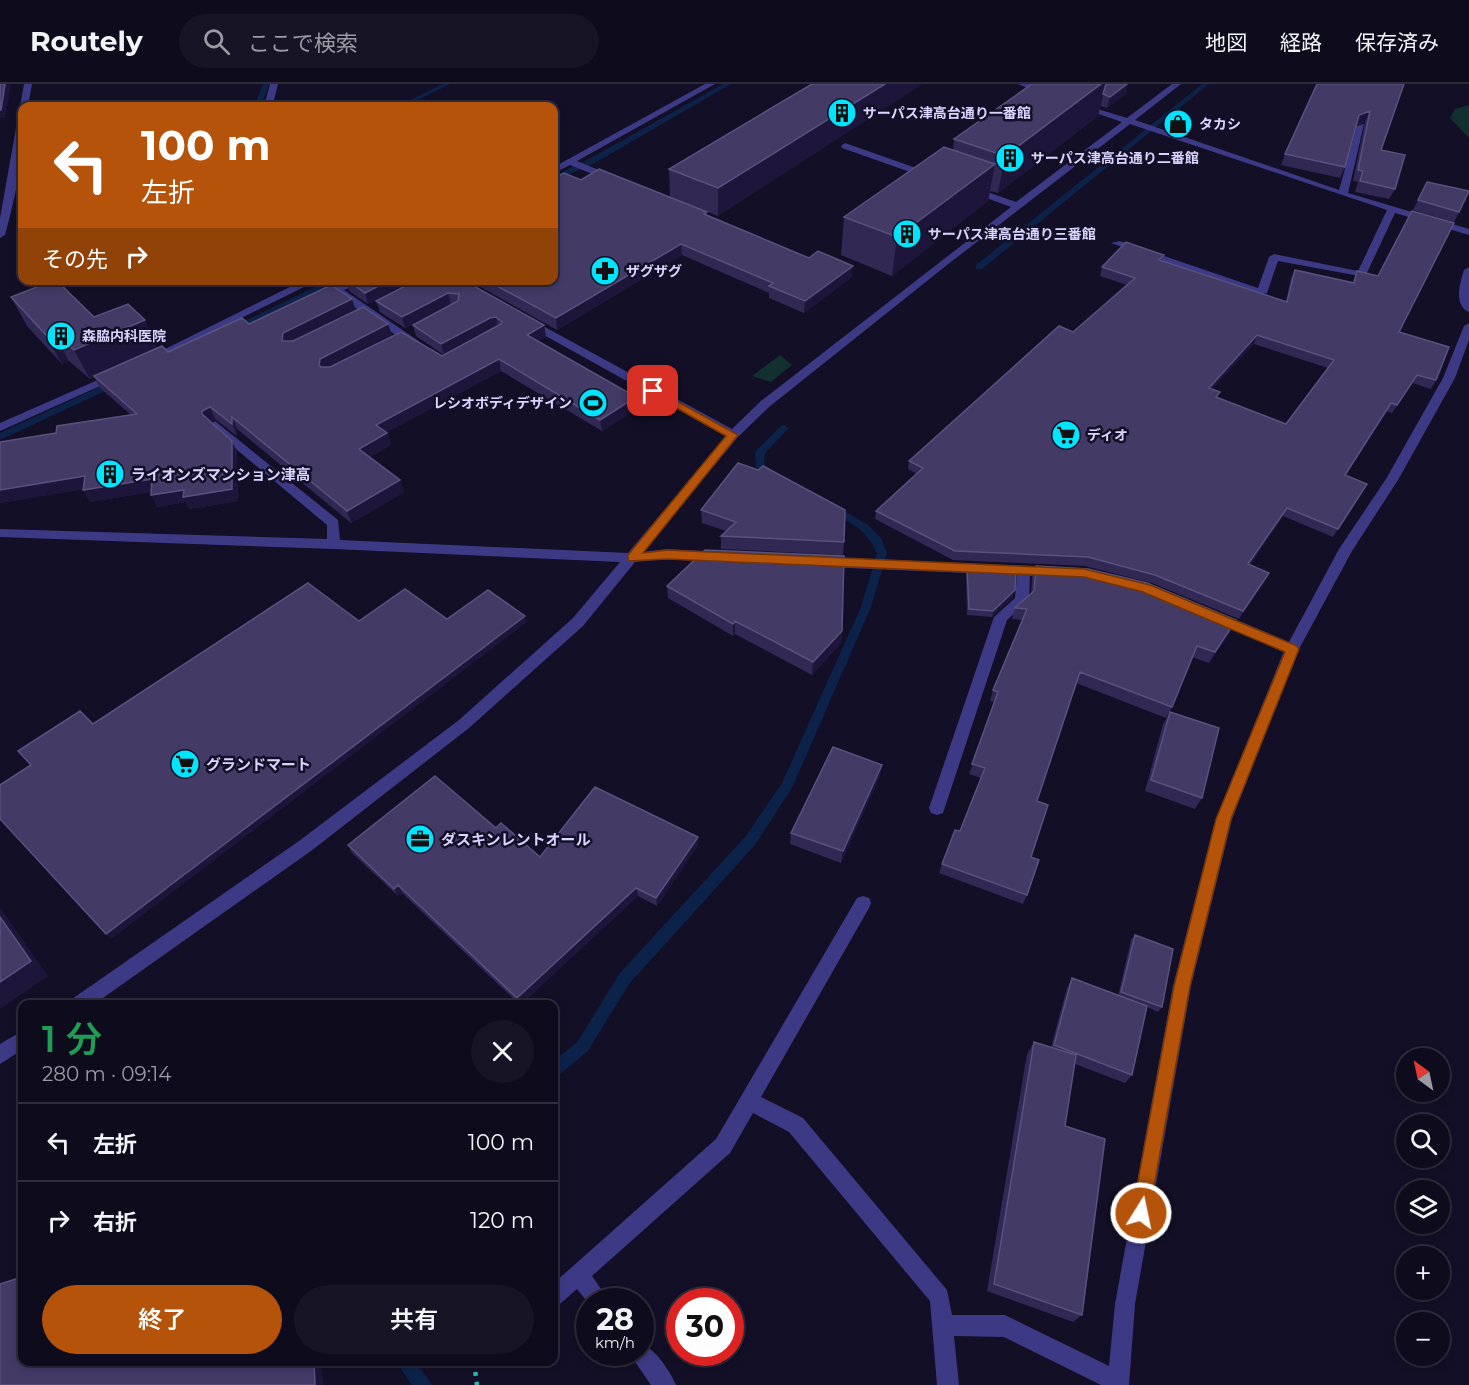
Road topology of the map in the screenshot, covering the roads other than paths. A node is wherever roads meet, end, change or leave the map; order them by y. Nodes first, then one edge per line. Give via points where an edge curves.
1 (28, 84) edge
2 (274, 84) edge
3 (711, 84) edge
4 (1022, 84) edge
5 (1177, 84) edge
6 (1054, 96) edge
7 (25, 102) edge
8 (267, 102) edge
9 (1077, 104) edge
10 (1127, 121) junction
11 (1361, 126) edge
12 (18, 138) edge
13 (845, 146) edge
14 (578, 165) junction
15 (558, 169) edge
16 (943, 180) edge
17 (627, 185) edge
18 (964, 188) edge
19 (1343, 194) junction
20 (18, 206) edge
21 (1018, 206) junction
22 (1392, 210) junction
23 (4, 211) edge
24 (1469, 232) edge
25 (0, 235) edge
26 (1116, 243) dead end
27 (1469, 270) edge
28 (304, 285) edge
29 (343, 285) edge
30 (1469, 309) edge
31 (515, 314) edge
32 (1469, 326) edge
33 (424, 350) edge
34 (215, 424) edge
35 (0, 427) edge
36 (733, 435) junction
37 (0, 533) edge
38 (334, 544) junction
39 (632, 558) junction
40 (738, 558) edge
41 (808, 561) edge
42 (1024, 571) junction
43 (1072, 572) edge
44 (1198, 610) edge
45 (1292, 649) junction
46 (937, 808) dead end
47 (863, 903) dead end
48 (90, 1000) edge
49 (18, 1043) edge
50 (0, 1055) edge
51 (749, 1101) junction
52 (578, 1274) junction
53 (589, 1288) edge
54 (558, 1292) edge
55 (943, 1325) junction
56 (650, 1366) edge
57 (1118, 1384) edge
58 (665, 1385) edge
59 (948, 1385) edge

1 - 7 street
2 - 8 street
3 - 14 street
4 - 6 street
5 - 10 street
9 - 10 street
10 - 19 street
10 - 21 street
11 - 19 street
12 - 23 street
13 - 16 street
14 - 15 street
14 - 17 street
18 - 21 street
19 - 22 street
20 - 23 street
21 - 36 street via 772,397
22 - 24 street
22 - 26 street via 1361,275 1274,257 1262,293
23 - 25 street
27 - 30 street via 1463,292
28 - 35 street
29 - 33 street via 336,290
31 - 36 street
32 - 45 street via 1443,388 1392,480 1346,549
34 - 38 street via 333,523
36 - 39 street
37 - 38 street
38 - 39 street
39 - 40 street via 667,554
39 - 48 street via 578,622 464,724 305,846
41 - 42 street
42 - 43 street
42 - 46 street via 1022,600 1000,618
44 - 45 street
45 - 57 street via 1224,819 1182,986 1125,1304
47 - 51 street
49 - 50 street
51 - 52 street via 723,1146
51 - 55 street via 796,1125 940,1297
52 - 53 street
52 - 54 street
55 - 57 street via 1005,1326
55 - 59 street
56 - 58 street

